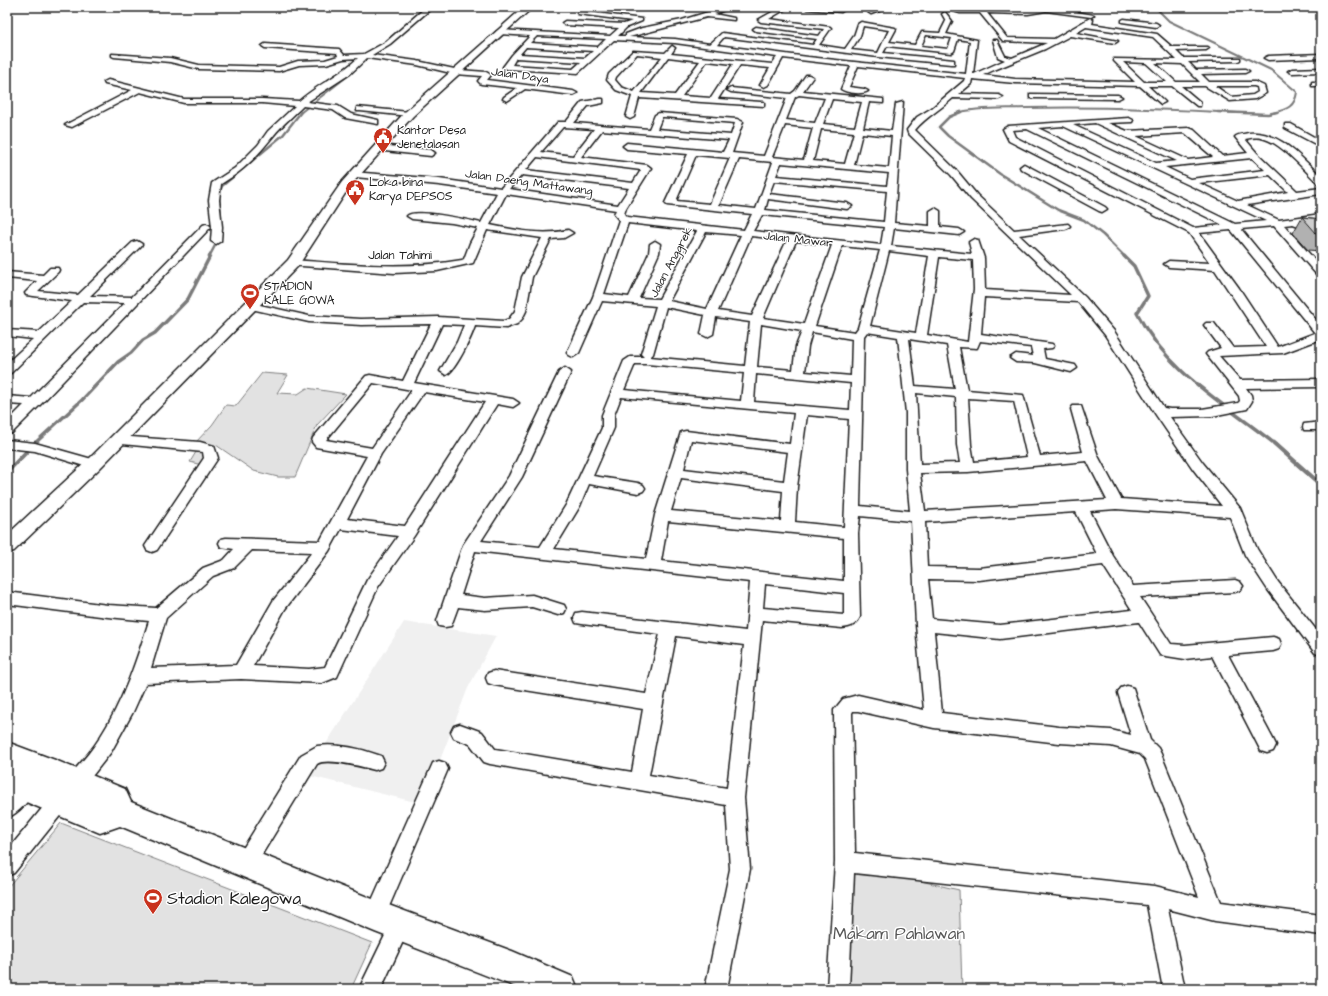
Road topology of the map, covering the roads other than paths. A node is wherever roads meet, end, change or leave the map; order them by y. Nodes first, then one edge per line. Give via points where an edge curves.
1 (430, 7) edge
2 (529, 7) edge
3 (730, 7) edge
4 (786, 7) edge
5 (807, 7) edge
6 (812, 7) edge
7 (887, 7) edge
8 (943, 7) edge
9 (1083, 7) edge
10 (588, 8) dead end
11 (840, 10) dead end
12 (982, 11) junction
13 (871, 12) dead end
14 (580, 13) junction
15 (708, 14) junction
16 (944, 14) dead end
17 (1092, 16) junction
18 (1100, 18) dead end
19 (732, 19) dead end
20 (1115, 20) dead end
21 (564, 23) junction
22 (1156, 25) dead end
23 (626, 26) junction
24 (1085, 26) junction
25 (756, 29) dead end
26 (500, 32) junction
27 (536, 33) junction
28 (545, 34) junction
29 (1069, 34) junction
30 (942, 35) junction
31 (619, 37) junction
32 (957, 37) junction
33 (821, 38) junction
34 (675, 41) junction
35 (995, 41) dead end
36 (1056, 41) junction
37 (1115, 41) dead end
38 (886, 44) junction
39 (524, 45) junction
40 (713, 45) junction
41 (265, 46) dead end
42 (917, 48) junction
43 (1206, 48) dead end
44 (598, 49) junction
45 (1171, 49) junction
46 (814, 50) junction
47 (847, 51) junction
48 (114, 55) dead end
49 (668, 55) junction
50 (878, 55) junction
51 (365, 56) junction
52 (514, 56) junction
53 (781, 56) junction
54 (1321, 56) edge
55 (342, 57) junction
56 (1268, 58) dead end
57 (705, 59) junction
58 (808, 59) junction
59 (1238, 59) dead end
60 (585, 60) junction
61 (1012, 60) junction
62 (1148, 61) junction
63 (1182, 61) junction
64 (738, 62) junction
65 (951, 62) dead end
66 (855, 65) junction
67 (774, 66) junction
68 (1245, 70) dead end
69 (1321, 70) edge
70 (455, 71) junction
71 (1292, 71) dead end
72 (1194, 72) junction
73 (808, 77) dead end
74 (971, 77) junction
75 (108, 82) dead end
76 (562, 84) dead end
77 (1108, 84) junction
78 (1140, 84) junction
79 (1173, 84) junction
80 (1208, 84) junction
81 (764, 85) dead end
82 (523, 88) junction
83 (140, 89) junction
84 (731, 90) dead end
85 (554, 91) junction
86 (877, 92) dead end
87 (573, 94) dead end
88 (636, 95) junction
89 (795, 95) junction
90 (951, 96) junction
91 (1033, 96) dead end
92 (829, 97) junction
93 (999, 97) dead end
94 (1118, 97) junction
95 (506, 99) dead end
96 (677, 99) junction
97 (866, 100) junction
98 (600, 101) dead end
99 (714, 101) junction
100 (880, 101) dead end
101 (1161, 102) dead end
102 (305, 104) junction
103 (761, 104) dead end
104 (900, 104) dead end
105 (1197, 104) dead end
106 (1124, 105) dead end
107 (360, 109) dead end
108 (409, 114) junction
109 (630, 117) dead end
110 (899, 118) junction
111 (1129, 120) dead end
112 (919, 121) junction
113 (1096, 121) junction
114 (375, 122) dead end
115 (781, 122) junction
116 (569, 124) junction
117 (1064, 124) junction
118 (69, 125) dead end
119 (818, 126) junction
120 (1288, 126) dead end
121 (1030, 127) junction
122 (599, 128) junction
123 (857, 130) junction
124 (636, 131) junction
125 (652, 132) junction
126 (896, 134) junction
127 (1126, 134) junction
128 (734, 138) junction
129 (1321, 144) edge
130 (378, 148) junction
131 (694, 151) junction
132 (431, 153) dead end
133 (535, 154) junction
134 (622, 155) junction
135 (732, 155) junction
136 (1254, 155) junction
137 (652, 158) junction
138 (1219, 158) junction
139 (767, 159) junction
140 (575, 160) junction
141 (778, 160) junction
142 (808, 162) junction
143 (1186, 162) junction
144 (849, 166) junction
145 (1153, 166) junction
146 (1024, 167) dead end
147 (1117, 170) junction
148 (894, 171) junction
149 (519, 172) junction
150 (1272, 172) junction
151 (355, 174) junction
152 (1084, 176) junction
153 (772, 178) junction
154 (1051, 181) junction
155 (1321, 181) edge
156 (1187, 182) junction
157 (634, 186) junction
158 (892, 189) junction
159 (503, 191) junction
160 (1321, 191) edge
161 (1295, 194) junction
162 (848, 195) junction
163 (764, 196) junction
164 (1236, 204) junction
165 (714, 208) junction
166 (1102, 209) dead end
167 (935, 211) dead end
168 (760, 212) junction
169 (665, 213) junction
170 (621, 214) junction
171 (412, 216) dead end
172 (1321, 217) edge
173 (845, 220) junction
174 (1294, 221) junction
175 (1276, 222) junction
176 (889, 225) junction
177 (1065, 226) dead end
178 (206, 227) dead end
179 (484, 227) junction
180 (1234, 227) junction
181 (704, 229) junction
182 (935, 230) junction
183 (1192, 231) junction
184 (1321, 231) edge
185 (959, 232) dead end
186 (568, 233) dead end
187 (747, 233) junction
188 (1012, 233) junction
189 (548, 236) junction
190 (793, 238) junction
191 (216, 241) dead end
192 (974, 242) dead end
193 (838, 243) junction
194 (137, 244) dead end
195 (654, 244) dead end
196 (886, 248) junction
197 (935, 252) junction
198 (979, 258) junction
199 (292, 263) junction
200 (1169, 264) dead end
201 (1219, 267) junction
202 (54, 270) dead end
203 (1321, 273) edge
204 (7, 275) edge
205 (45, 278) junction
206 (979, 293) junction
207 (598, 297) junction
208 (81, 298) junction
209 (1081, 299) junction
210 (135, 300) junction
211 (633, 300) junction
212 (662, 303) junction
213 (250, 306) junction
214 (711, 313) junction
215 (438, 320) junction
216 (756, 320) junction
217 (470, 324) junction
218 (1210, 325) dead end
219 (808, 328) junction
220 (861, 332) junction
221 (7, 333) edge
222 (707, 334) dead end
223 (904, 334) junction
224 (1321, 334) edge
225 (42, 336) junction
226 (921, 337) junction
227 (975, 337) junction
228 (952, 343) junction
229 (1274, 350) junction
230 (1229, 351) junction
231 (573, 353) dead end
232 (647, 354) dead end
233 (1016, 358) dead end
234 (1038, 360) junction
235 (1071, 368) dead end
236 (7, 370) edge
237 (750, 370) junction
238 (446, 371) dead end
239 (565, 372) dead end
240 (799, 374) junction
241 (855, 380) junction
242 (1321, 383) edge
243 (1236, 384) junction
244 (413, 386) junction
245 (909, 389) junction
246 (617, 393) junction
247 (962, 394) junction
248 (7, 400) edge
249 (493, 400) junction
250 (36, 402) junction
251 (513, 403) dead end
252 (746, 405) junction
253 (1077, 409) dead end
254 (800, 410) junction
255 (1160, 412) junction
256 (855, 415) junction
257 (7, 430) edge
258 (117, 440) junction
259 (7, 444) edge
260 (796, 449) junction
261 (375, 454) junction
262 (1091, 456) junction
263 (1034, 460) junction
264 (94, 464) junction
265 (968, 467) junction
266 (913, 469) junction
267 (676, 474) junction
268 (585, 479) junction
269 (790, 487) junction
270 (638, 488) dead end
271 (1116, 504) junction
272 (1080, 506) junction
273 (853, 510) junction
274 (1235, 512) junction
275 (662, 515) junction
276 (918, 517) junction
277 (338, 523) junction
278 (788, 528) junction
279 (409, 532) junction
280 (851, 533) junction
281 (226, 543) dead end
282 (248, 544) junction
283 (470, 545) junction
284 (7, 546) edge
285 (152, 546) dead end
286 (324, 547) junction
287 (543, 554) junction
288 (1107, 559) junction
289 (652, 566) junction
290 (920, 574) junction
291 (758, 577) junction
292 (1235, 586) dead end
293 (852, 588) junction
294 (1130, 592) junction
295 (7, 598) edge
296 (452, 600) junction
297 (558, 608) dead end
298 (755, 613) junction
299 (159, 615) junction
300 (1143, 615) junction
301 (582, 618) dead end
302 (445, 621) dead end
303 (924, 625) junction
304 (669, 630) junction
305 (753, 640) junction
306 (1273, 644) dead end
307 (1216, 648) junction
308 (1321, 648) edge
309 (241, 672) junction
310 (140, 676) junction
311 (494, 678) dead end
312 (1127, 693) dead end
313 (653, 703) junction
314 (934, 720) junction
315 (460, 732) dead end
316 (1266, 745) dead end
317 (1143, 746) junction
318 (7, 755) edge
319 (375, 762) dead end
320 (439, 769) dead end
321 (639, 782) junction
322 (17, 784) edge
323 (68, 792) junction
324 (735, 798) junction
325 (7, 809) edge
326 (246, 862) junction
327 (845, 862) junction
328 (7, 866) edge
329 (1155, 896) junction
330 (1215, 911) junction
331 (388, 921) junction
332 (1321, 925) edge
333 (370, 989) edge
334 (562, 989) edge
335 (716, 989) edge
336 (838, 989) edge
337 (1174, 989) edge

1 - 51 street via 388,43
2 - 26 street
3 - 15 street
4 - 33 street via 761,20 828,28
5 - 6 street
6 - 11 street
7 - 13 street
8 - 12 street via 957,11
9 - 17 street via 1090,10
10 - 14 street
12 - 17 street via 1028,12 1046,8
12 - 36 street via 1005,40
14 - 21 street
14 - 23 street via 640,20
15 - 19 street
15 - 31 street
16 - 30 street via 949,21
17 - 18 street
17 - 24 street
20 - 22 street
21 - 23 street
21 - 28 street
23 - 31 street
24 - 29 street
24 - 45 street via 1151,34
25 - 33 street
26 - 27 street
26 - 70 street
27 - 28 street
27 - 39 street
28 - 31 street
29 - 36 street
29 - 37 street
30 - 32 street
30 - 42 street via 924,34
31 - 34 street
31 - 44 street
32 - 42 street via 951,51
32 - 74 street via 974,40
33 - 46 street
34 - 40 street
34 - 49 street
35 - 61 street via 1002,57
36 - 61 street
38 - 42 street
38 - 47 street via 893,29 861,24
38 - 50 street
39 - 44 street
39 - 52 street
40 - 46 street via 722,35
40 - 53 street
41 - 55 street via 317,51 335,50 339,51
43 - 45 street
44 - 60 street
45 - 63 street
46 - 47 street
46 - 58 street
47 - 50 street
48 - 55 street via 170,60 203,67 279,69 298,63 326,62
49 - 57 street
49 - 88 street
49 - 88 street via 634,53 612,76 611,80 616,87
50 - 65 street
51 - 55 street
51 - 70 street
51 - 102 street via 347,72 308,97
52 - 60 street
52 - 60 street via 507,67 572,71
53 - 58 street
53 - 67 street
54 - 56 street
57 - 64 street
57 - 96 street
58 - 66 street
59 - 63 street
61 - 74 street
62 - 63 street
62 - 78 street via 1116,60
62 - 79 street
63 - 72 street
64 - 67 street
64 - 99 street
66 - 74 street
66 - 86 street via 845,89
67 - 81 street
68 - 72 street
69 - 71 street
70 - 82 street, Jalan Daya via 486,74 482,81 484,82
70 - 108 street
72 - 80 street
73 - 89 street
74 - 77 street via 1027,82
74 - 90 street
75 - 83 street
76 - 85 street
77 - 78 street
77 - 94 street
78 - 79 street
78 - 101 street
79 - 80 street
79 - 105 street
80 - 80 street via 1256,84 1260,86 1262,93 1255,97 1230,99
82 - 85 street, Jalan Daya
82 - 95 street
83 - 102 street via 177,100 195,102 262,100
83 - 118 street
84 - 89 street
85 - 87 street, Jalan Daya
88 - 96 street
88 - 109 street
89 - 92 street
89 - 115 street
90 - 93 street
90 - 112 street
91 - 94 street
92 - 97 street
92 - 119 street
94 - 106 street
96 - 99 street
97 - 100 street
97 - 123 street
98 - 116 street via 586,104
99 - 103 street
102 - 114 street via 335,108 348,116
102 - 191 street via 271,133 238,170 218,184 214,200 218,227
104 - 110 street
107 - 108 street
108 - 130 street
110 - 112 street
110 - 126 street
111 - 113 street
112 - 188 street via 911,130 915,137
113 - 117 street
113 - 127 street
115 - 119 street
115 - 139 street
116 - 122 street
116 - 133 street, Jalan Tahimi via 560,124
117 - 121 street
117 - 145 street
119 - 123 street
119 - 142 street
120 - 129 street
121 - 147 street
121 - 152 street via 1007,129 1012,139
122 - 124 street
122 - 140 street
123 - 126 street
123 - 144 street
124 - 125 street
124 - 134 street
125 - 128 street
125 - 128 street via 659,115 664,115 737,121 739,122
126 - 148 street
127 - 138 street via 1186,130
127 - 143 street
128 - 135 street
130 - 132 street
130 - 151 street
131 - 135 street
131 - 137 street
131 - 169 street
133 - 140 street
133 - 149 street, Jalan Tahimi
134 - 137 street
134 - 137 street
134 - 140 street
135 - 139 street
135 - 165 street
136 - 138 street
136 - 150 street
136 - 155 street via 1239,137 1264,136 1271,139
137 - 157 street
138 - 143 street
139 - 141 street
141 - 142 street
141 - 153 street
142 - 144 street
143 - 145 street
144 - 148 street
145 - 147 street
145 - 156 street
146 - 154 street
147 - 152 street
147 - 180 street
148 - 158 street
149 - 157 street
149 - 159 street, Jalan Tahimi
150 - 156 street
150 - 161 street
151 - 159 street, Jalan Daeng Mattawang
151 - 199 street
152 - 154 street
152 - 183 street
153 - 162 street
153 - 163 street
154 - 166 street
156 - 164 street
157 - 170 street
158 - 162 street
158 - 176 street
159 - 170 street, Jalan Daeng Mattawang
159 - 179 street, Jalan Tahimi
160 - 161 street
161 - 164 street
162 - 163 street
162 - 173 street
163 - 168 street
164 - 175 street
165 - 168 street
165 - 169 street
167 - 182 street
168 - 173 street
168 - 187 street via 755,216
169 - 170 street, Jalan Mawar
169 - 181 street, Jalan Mawar
170 - 207 street
171 - 179 street
172 - 174 street
173 - 176 street
174 - 175 street
174 - 184 street
175 - 180 street
175 - 203 street
176 - 182 street
176 - 196 street
177 - 188 street
178 - 210 street
179 - 189 street
179 - 199 street, Jalan Tahimi via 468,261 462,265 394,270
180 - 183 street
180 - 224 street
181 - 187 street, Jalan Mawar
181 - 212 street, Jalan Anggrek
182 - 185 street
183 - 201 street
186 - 189 street
187 - 190 street, Jalan Mawar
187 - 214 street
188 - 209 street
189 - 217 street via 526,280 524,300 515,322 501,326
190 - 193 street, Jalan Mawar
190 - 216 street
192 - 198 street
193 - 196 street, Jalan Mawar
193 - 219 street
194 - 208 street
195 - 211 street via 654,253
196 - 197 street, Jalan Mawar
196 - 220 street
197 - 198 street, Jalan Mawar
197 - 226 street
198 - 206 street
199 - 213 street
200 - 201 street
201 - 229 street
202 - 205 street
204 - 205 street
205 - 208 street via 30,293
206 - 209 street
206 - 227 street
207 - 211 street
207 - 231 street
208 - 210 street
208 - 225 street
209 - 255 street via 1110,333
210 - 250 street
211 - 212 street
212 - 214 street
212 - 232 street, Jalan Anggrek
213 - 215 street via 309,319 361,322
213 - 258 street
214 - 216 street
214 - 222 street
215 - 217 street
215 - 244 street
216 - 219 street
216 - 237 street
217 - 238 street via 464,343
218 - 230 street
219 - 220 street
219 - 240 street via 802,346
220 - 223 street
220 - 241 street
221 - 225 street
223 - 226 street
223 - 245 street
224 - 229 street via 1296,346
225 - 236 street
226 - 228 street
227 - 228 street via 972,346
227 - 234 street via 1042,346
228 - 247 street
229 - 230 street
230 - 243 street via 1212,355
233 - 234 street
234 - 235 street via 1043,364
237 - 240 street
237 - 246 street via 634,360 627,365
237 - 252 street
239 - 283 street via 515,477
240 - 241 street
241 - 256 street
242 - 243 street
243 - 255 street via 1246,398 1243,406 1225,411
244 - 249 street
244 - 261 street
244 - 261 street via 371,379 320,438 321,444
245 - 247 street
245 - 266 street
246 - 252 street
246 - 268 street via 608,415 608,428
247 - 263 street via 1019,398
247 - 265 street via 964,445
248 - 250 street
249 - 251 street
249 - 279 street
250 - 257 street
252 - 254 street
253 - 262 street
254 - 256 street
254 - 260 street
255 - 274 street
256 - 273 street
258 - 264 street
258 - 285 street via 200,446 209,449 211,458
259 - 264 street via 31,446
260 - 267 street via 686,435
260 - 269 street
261 - 277 street
262 - 263 street
262 - 271 street
263 - 265 street
264 - 284 street
265 - 266 street
266 - 276 street
267 - 269 street
267 - 275 street
268 - 270 street
268 - 287 street via 573,506
269 - 278 street
271 - 272 street
271 - 274 street
272 - 276 street
272 - 288 street
273 - 276 street
273 - 280 street
274 - 308 street via 1250,550
275 - 278 street
275 - 289 street
276 - 290 street
277 - 279 street
277 - 286 street
278 - 280 street
279 - 309 street via 372,584 330,672 326,675 309,676
280 - 293 street
281 - 282 street
282 - 286 street
282 - 299 street via 229,564 208,572
283 - 287 street
283 - 296 street
286 - 309 street via 279,605
287 - 289 street
288 - 290 street via 979,574
288 - 294 street
289 - 291 street
290 - 303 street
291 - 293 street
291 - 298 street
292 - 294 street
293 - 298 street via 852,617 848,621
294 - 300 street
295 - 299 street
296 - 297 street via 485,604 532,601
296 - 302 street
298 - 305 street
299 - 310 street
300 - 303 street via 1000,632
300 - 307 street via 1167,651 1185,652
301 - 304 street
303 - 314 street
304 - 305 street
304 - 313 street
305 - 324 street
306 - 307 street
307 - 316 street
309 - 310 street
310 - 323 street via 127,707 105,746
311 - 313 street
312 - 317 street
313 - 321 street
314 - 317 street via 1059,735 1111,738
314 - 327 street via 858,703 846,706 843,710
315 - 321 street via 476,738 490,756
317 - 330 street via 1152,754
318 - 323 highway via 45,769
319 - 326 street via 322,754 307,760
320 - 331 street
321 - 324 street
322 - 323 highway
322 - 325 street
323 - 326 highway via 100,819 120,812
323 - 328 street
324 - 335 street via 740,869
326 - 331 highway
327 - 329 street
327 - 336 street
329 - 330 street
329 - 337 street
330 - 332 street
331 - 333 street
331 - 334 highway

